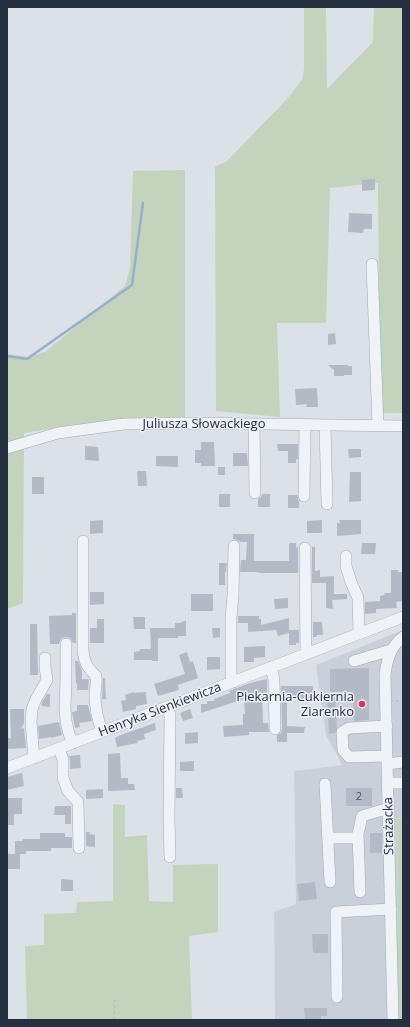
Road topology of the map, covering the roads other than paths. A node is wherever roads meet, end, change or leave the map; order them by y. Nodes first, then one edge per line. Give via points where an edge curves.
1 (372, 264) dead end
2 (254, 424) junction
3 (305, 425) junction
4 (325, 425) junction
5 (378, 426) junction
6 (403, 426) edge
7 (7, 448) edge
8 (254, 493) dead end
9 (304, 496) dead end
10 (327, 504) dead end
11 (83, 541) dead end
12 (234, 546) dead end
13 (305, 548) dead end
14 (346, 556) dead end
15 (403, 616) edge
16 (359, 633) junction
17 (403, 637) edge
18 (66, 644) dead end
19 (391, 650) junction
20 (306, 654) junction
21 (45, 658) dead end
22 (354, 661) dead end
23 (271, 667) junction
24 (233, 682) junction
25 (168, 707) junction
26 (387, 726) junction
27 (275, 729) dead end
28 (102, 732) junction
29 (73, 743) junction
30 (59, 748) junction
31 (34, 758) junction
32 (387, 760) junction
33 (403, 762) edge
34 (7, 768) edge
35 (388, 783) junction
36 (403, 783) edge
37 (325, 784) dead end
38 (389, 808) junction
39 (328, 838) junction
40 (358, 838) junction
41 (79, 848) dead end
42 (170, 857) dead end
43 (330, 882) dead end
44 (360, 892) dead end
45 (390, 909) junction
46 (337, 997) dead end
47 (393, 1020) edge

1 - 5 street
2 - 3 street, Juliusza Słowackiego
2 - 7 street, Juliusza Słowackiego via 124,424 58,433
2 - 8 street
3 - 4 street, Juliusza Słowackiego
3 - 9 street
4 - 5 street, Juliusza Słowackiego
4 - 10 street
5 - 6 street, Juliusza Słowackiego
11 - 28 street via 83,651 85,662 96,676 96,706
12 - 24 street via 231,618
13 - 20 street
14 - 16 street via 346,566 358,598
15 - 16 street, Henryka Sienkiewicza
16 - 20 street, Henryka Sienkiewicza
17 - 19 street, Strażacka
18 - 29 street via 65,708
19 - 22 street
19 - 26 street, Strażacka via 385,675
20 - 23 street, Henryka Sienkiewicza
21 - 31 street via 47,680 32,709
23 - 24 street, Henryka Sienkiewicza
23 - 27 street via 274,680
24 - 25 street, Henryka Sienkiewicza
25 - 28 street, Henryka Sienkiewicza
25 - 42 street
26 - 32 street, Strażacka
26 - 32 street via 349,728 342,732 342,736 343,750 349,758
28 - 29 street, Henryka Sienkiewicza
29 - 30 street, Henryka Sienkiewicza
30 - 31 street, Henryka Sienkiewicza
30 - 41 street via 64,760 63,778 68,791 78,802
31 - 34 street, Henryka Sienkiewicza
32 - 33 street
32 - 35 street, Strażacka
35 - 36 street
35 - 38 street, Strażacka
37 - 39 street
38 - 40 street via 362,816
38 - 45 street, Strażacka
39 - 40 street
39 - 43 street
40 - 44 street
45 - 46 street via 336,912
45 - 47 street, Strażacka

